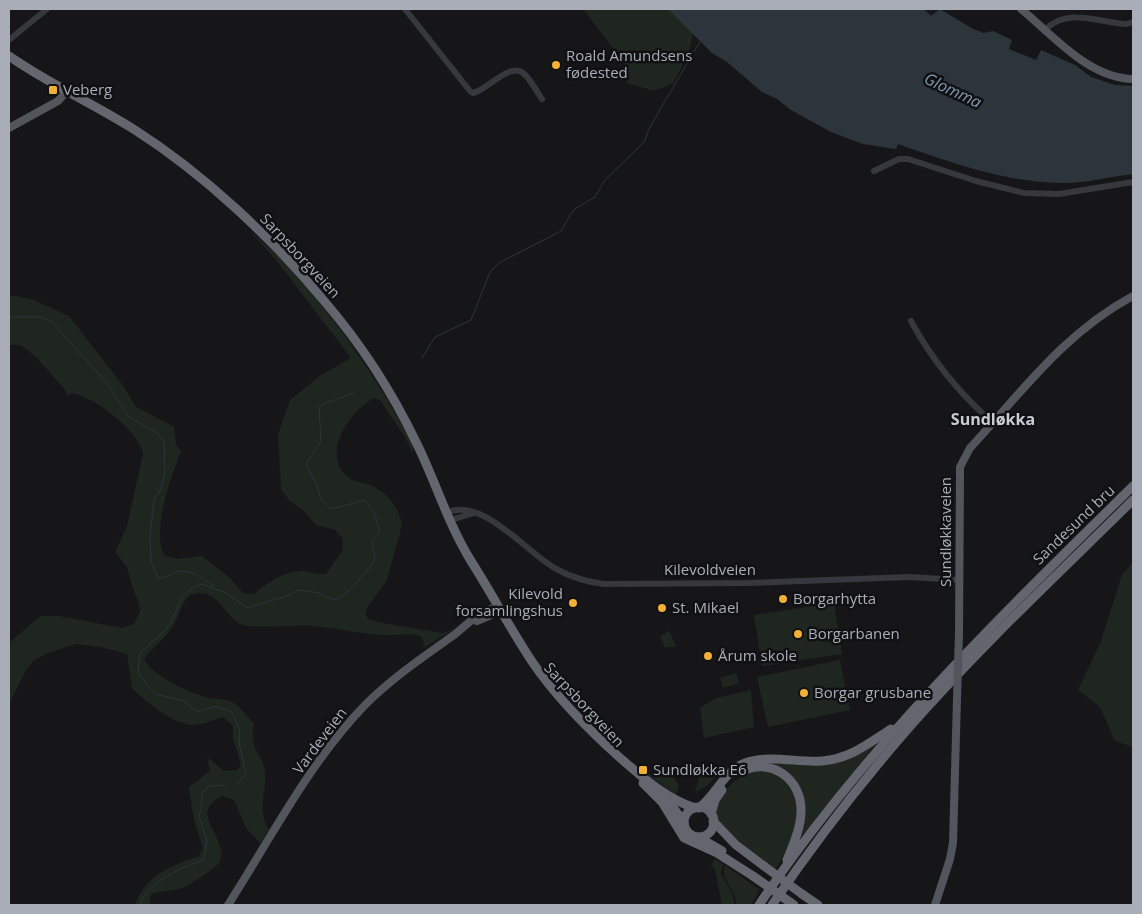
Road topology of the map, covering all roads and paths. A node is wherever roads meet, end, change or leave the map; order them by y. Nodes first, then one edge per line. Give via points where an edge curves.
1 (47, 9) edge
2 (405, 9) edge
3 (1020, 9) edge
4 (1133, 22) edge
5 (1046, 30) junction
6 (9, 40) edge
7 (9, 56) edge
8 (1133, 79) edge
9 (66, 92) junction
10 (542, 99) dead end
11 (9, 128) edge
12 (874, 171) dead end
13 (1133, 182) edge
14 (1133, 296) edge
15 (911, 321) dead end
16 (994, 423) junction
17 (1133, 486) edge
18 (1133, 500) edge
19 (450, 516) junction
20 (959, 580) junction
21 (496, 610) junction
22 (902, 721) junction
23 (643, 783) junction
24 (697, 808) junction
25 (712, 817) junction
26 (684, 823) junction
27 (698, 837) junction
28 (783, 871) junction
29 (754, 876) junction
30 (228, 905) edge
31 (759, 905) edge
32 (772, 905) edge
33 (794, 905) edge
34 (818, 905) edge
35 (935, 905) edge

1 - 6 street
2 - 10 street via 470,91 481,91 508,71 519,70
3 - 5 main road
4 - 5 street via 1066,18
5 - 8 main road via 1096,69 1115,77
7 - 9 highway, Sarpsborgveien
9 - 11 main road via 58,101
9 - 19 highway, Sarpsborgveien via 124,124 171,156 241,214 304,277 384,385 416,441
12 - 13 street via 908,159 976,181 1024,193 1043,194
14 - 16 main road, Sundløkkaveien via 1102,314 1072,338 1030,380
15 - 16 street via 956,388
16 - 20 main road, Sundløkkaveien via 970,448 960,467
17 - 22 highway, Sandesund bru via 1033,584
18 - 32 highway, Sandesund bru via 967,664 898,740 837,815
19 - 20 street, Kilevoldveien via 482,513 558,570 604,584 909,577
19 - 21 highway, Sarpsborgveien
20 - 35 main road, Sundløkkaveien, bridge via 953,843
21 - 23 highway, Sarpsborgveien via 525,660 557,700 590,736
21 - 24 highway, Sarpsborgveien via 540,673 585,725 644,778 671,798
21 - 30 main road, Vardeveien via 468,624 387,684 342,731 314,769
22 - 24 highway via 861,749 840,758 745,763 728,774
22 - 28 highway via 852,780
23 - 26 highway, Sarpsborgveien via 673,807
23 - 29 highway via 662,802 684,838 717,853
24 - 25 highway
24 - 26 highway via 686,815
25 - 27 highway via 710,832
25 - 28 highway via 718,796 730,780 744,770 767,767 783,773 794,785 801,810
25 - 34 highway, bridge via 736,845
26 - 27 highway via 690,834
27 - 29 highway via 717,847
28 - 31 highway
29 - 33 highway, bridge

